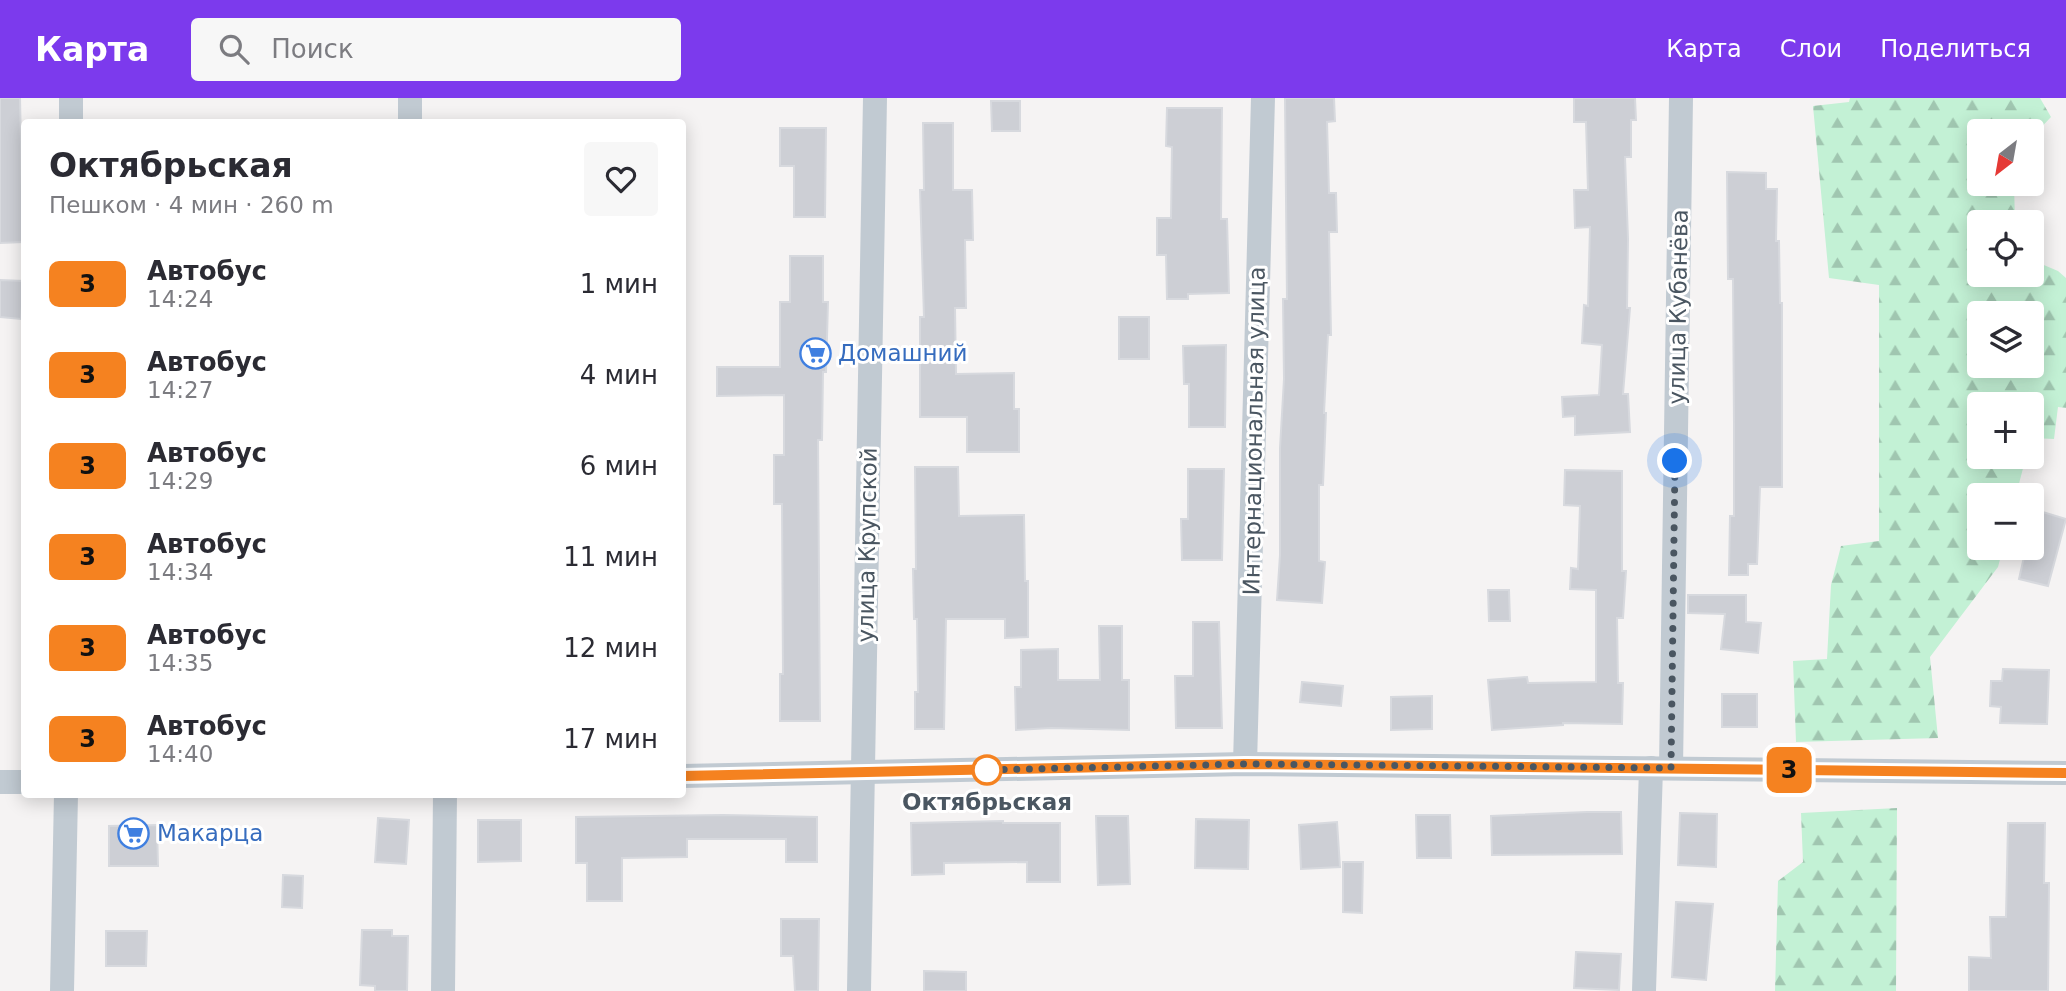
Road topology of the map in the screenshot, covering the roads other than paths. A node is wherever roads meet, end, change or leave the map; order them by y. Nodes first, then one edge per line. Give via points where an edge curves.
1 (71, 98) edge
2 (410, 98) edge
3 (875, 98) edge
4 (1263, 98) edge
5 (1681, 98) edge
6 (71, 119) edge
7 (410, 119) edge
8 (1245, 764) junction
9 (1661, 768) junction
10 (863, 772) junction
11 (2066, 773) edge
12 (686, 776) edge
13 (0, 782) edge
14 (21, 782) edge
15 (66, 798) edge
16 (445, 798) edge
17 (62, 991) edge
18 (443, 991) edge
19 (859, 991) edge
20 (1644, 991) edge

1 - 6 street
2 - 7 street
3 - 10 street, улица Крупской
4 - 8 street, Интернациональная улица
5 - 9 street, улица Кубанёва
8 - 9 street
8 - 10 street
9 - 11 street
9 - 20 street, улица Кубанёва
10 - 12 street
10 - 19 street, улица Крупской
13 - 14 street
15 - 17 street
16 - 18 street

